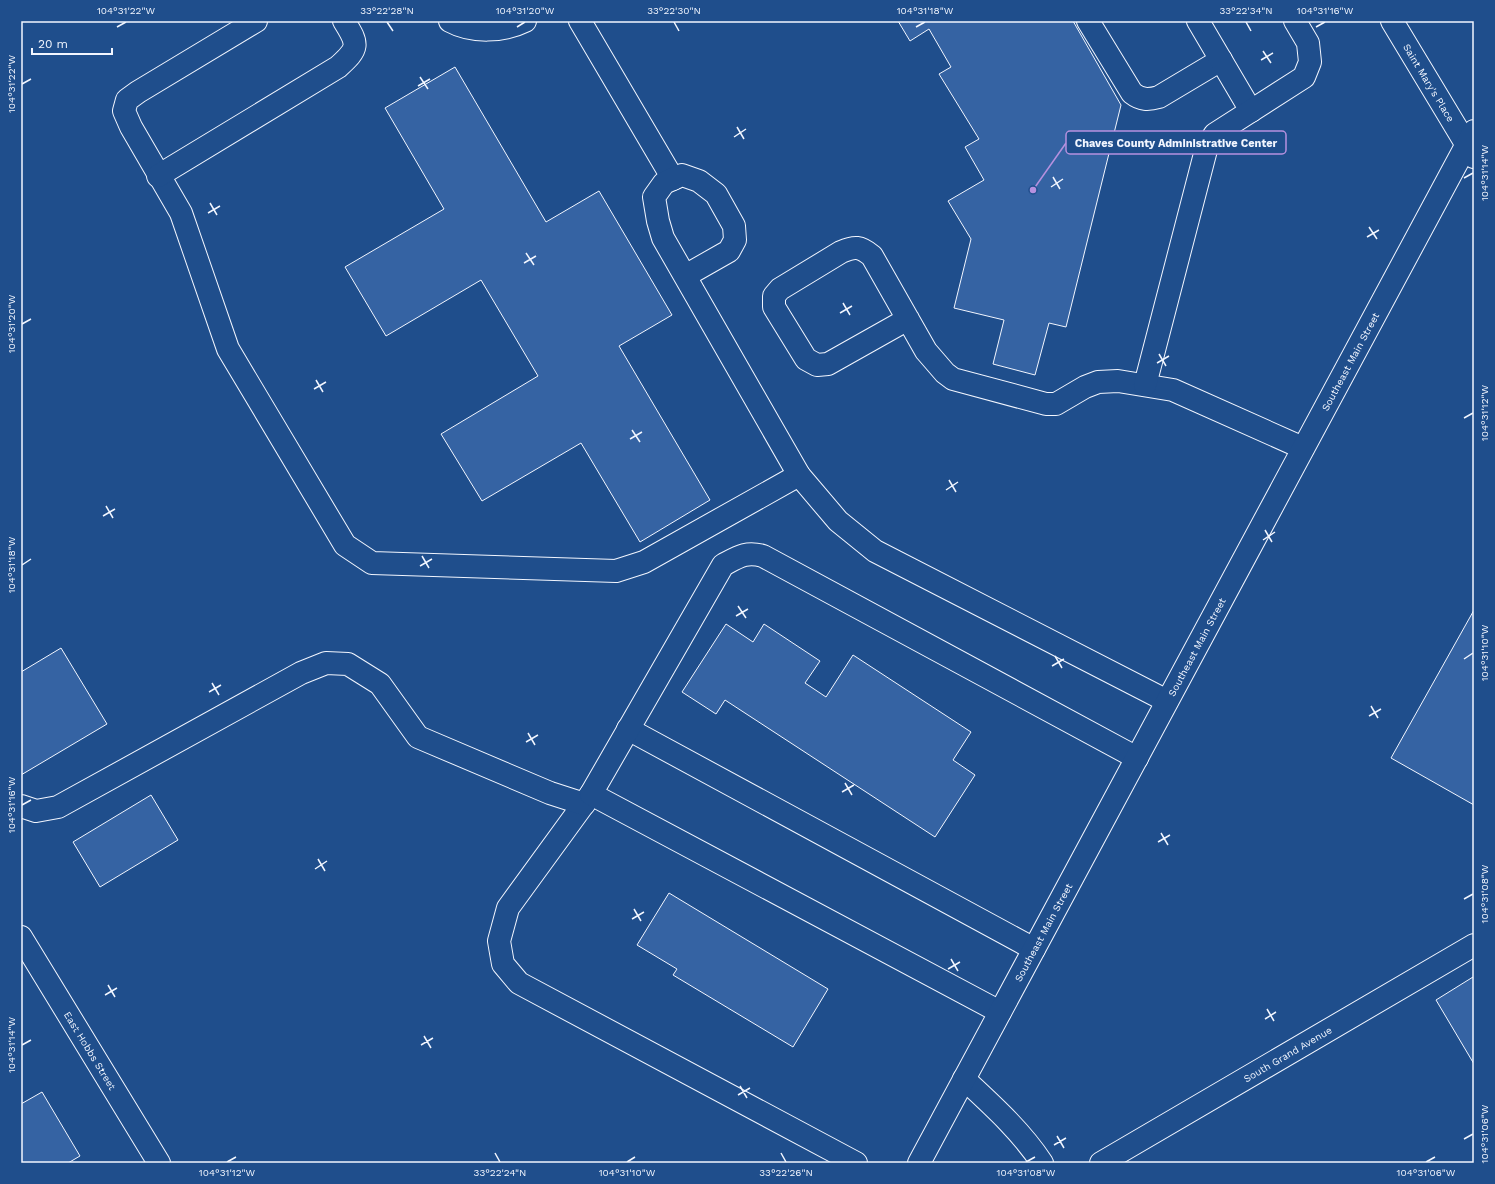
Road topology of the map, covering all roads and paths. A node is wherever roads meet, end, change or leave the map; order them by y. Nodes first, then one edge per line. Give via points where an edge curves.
1 (256, 21) edge
2 (344, 21) edge
3 (450, 21) edge
4 (525, 21) edge
5 (580, 21) edge
6 (1088, 21) edge
7 (1198, 21) edge
8 (1295, 21) edge
9 (1392, 21) edge
10 (1221, 60) junction
11 (1251, 111) junction
12 (1471, 144) edge
13 (158, 176) junction
14 (674, 179) junction
15 (685, 276) junction
16 (908, 319) junction
17 (1145, 385) junction
18 (1303, 448) junction
19 (799, 475) junction
20 (1167, 701) junction
21 (628, 729) junction
22 (1137, 758) junction
23 (588, 799) junction
24 (21, 806) edge
25 (21, 938) edge
26 (1474, 945) edge
27 (1034, 949) junction
28 (1000, 1012) junction
29 (964, 1079) junction
30 (159, 1163) edge
31 (856, 1163) edge
32 (918, 1163) edge
33 (1042, 1163) edge
34 (1101, 1163) edge

1 - 13 main road via 127,100 124,111
2 - 13 main road via 354,37 355,47 338,67
3 - 4 main road via 459,26 490,31
5 - 14 main road
6 - 10 main road via 1132,93 1138,98 1149,100 1159,97
7 - 10 main road
8 - 11 main road via 1308,42 1310,62 1304,77
9 - 12 main road, Saint Mary's Place
10 - 11 main road
11 - 17 main road via 1215,134 1207,146
12 - 18 main road, Southeast Main Street
13 - 19 main road via 181,213 228,349 345,545 372,563 616,571 644,562
14 - 15 main road via 664,183 654,197 663,238
14 - 15 main road via 682,176 698,181 716,194 734,226 735,240 729,251
15 - 19 main road
16 - 16 main road via 872,256 864,249 851,247 841,252 780,289 774,296 774,307 806,358 817,365 828,364
16 - 17 main road via 926,351 944,373 961,381 1046,404 1056,404 1098,382 1118,381
17 - 18 main road via 1173,390
18 - 20 main road, Southeast Main Street
19 - 20 main road via 838,521 875,551
20 - 22 main road, Southeast Main Street
21 - 22 main road via 722,565 753,553
21 - 23 main road
21 - 27 main road
22 - 27 main road, Southeast Main Street
23 - 24 main road via 550,793 418,737 380,684 348,664 326,664 301,673 58,807 36,811
23 - 28 main road
23 - 31 main road via 508,908 498,941 503,964 519,983
25 - 30 main road, East Hobbs Street
26 - 34 main road, South Grand Avenue
27 - 28 main road, Southeast Main Street
28 - 29 main road, Southeast Main Street
29 - 32 main road, Southeast Main Street
29 - 33 main road via 1010,1122

